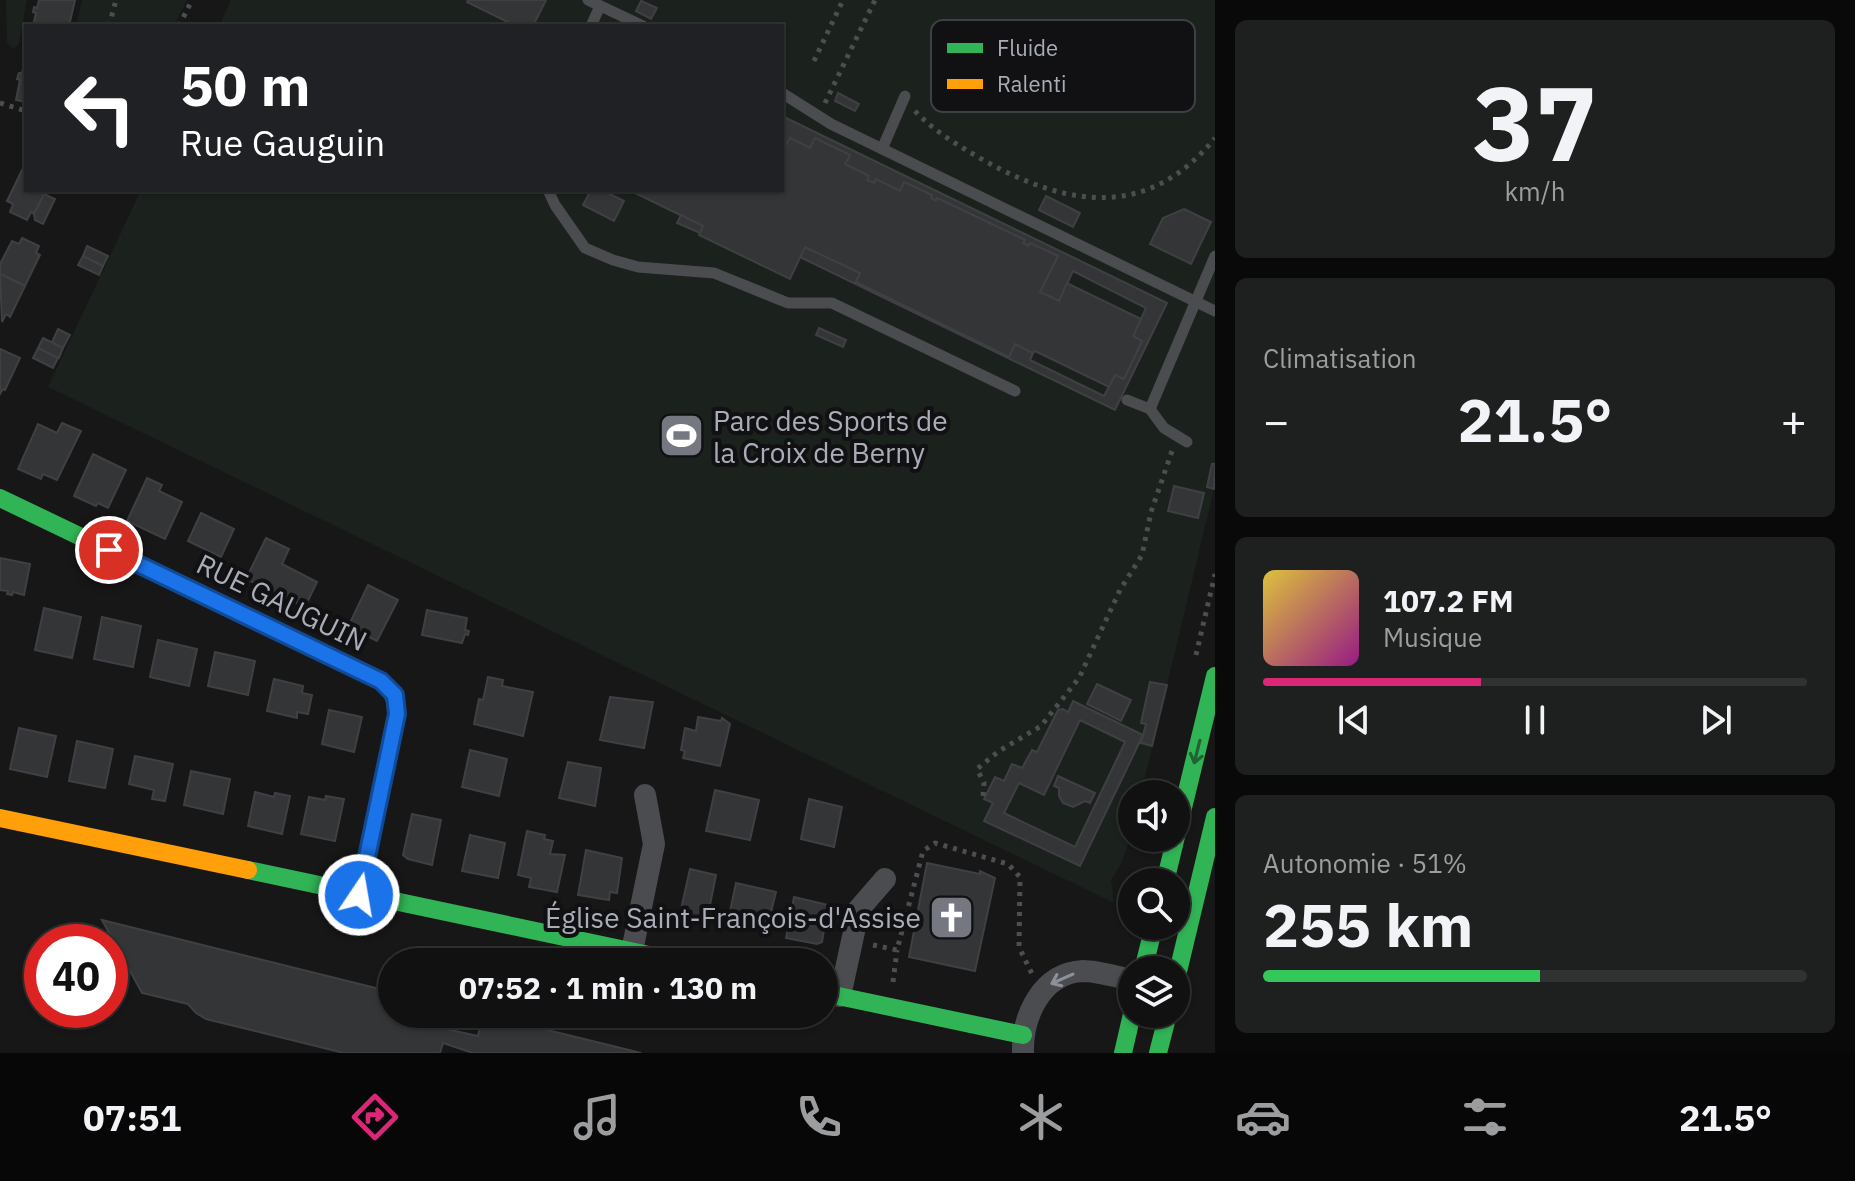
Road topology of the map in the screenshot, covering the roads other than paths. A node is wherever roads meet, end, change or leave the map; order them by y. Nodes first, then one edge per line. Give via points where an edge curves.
1 (588, 0) edge
2 (608, 5) edge
3 (593, 24) edge
4 (640, 24) edge
5 (784, 94) edge
6 (905, 96) road end
7 (882, 149) junction
8 (549, 192) edge
9 (1215, 256) edge
10 (1197, 303) junction
11 (1215, 311) edge
12 (1015, 391) dead end
13 (1127, 400) dead end
14 (1150, 409) junction
15 (1182, 438) road end
16 (0, 498) edge
17 (1215, 676) edge
18 (645, 795) dead end
19 (1215, 817) edge
20 (0, 818) edge
21 (1168, 868) edge
22 (885, 879) dead end
23 (359, 895) junction
24 (617, 948) edge
25 (633, 948) edge
26 (1182, 956) edge
27 (1118, 977) edge
28 (838, 978) edge
29 (838, 996) edge
30 (1129, 1028) edge
31 (1164, 1028) edge
32 (1023, 1044) edge
33 (1123, 1053) edge
34 (1158, 1053) edge

1 - 2 lane
2 - 3 lane
2 - 4 lane
5 - 7 lane
6 - 7 lane
7 - 10 lane
8 - 12 lane via 585,248 613,260 714,273 788,303 832,303
9 - 10 lane
10 - 11 lane
10 - 14 lane
13 - 14 lane
14 - 15 lane via 1164,428
16 - 23 street, RUE GAUGUIN via 388,687 395,695 397,714
17 -> 21 street
18 - 25 street via 654,844
19 - 26 street
20 - 23 street
22 - 28 street via 859,909
23 - 24 street
27 -> 32 street via 1083,971 1049,985 1032,1004
29 - 32 street
30 - 33 street
31 - 34 street

